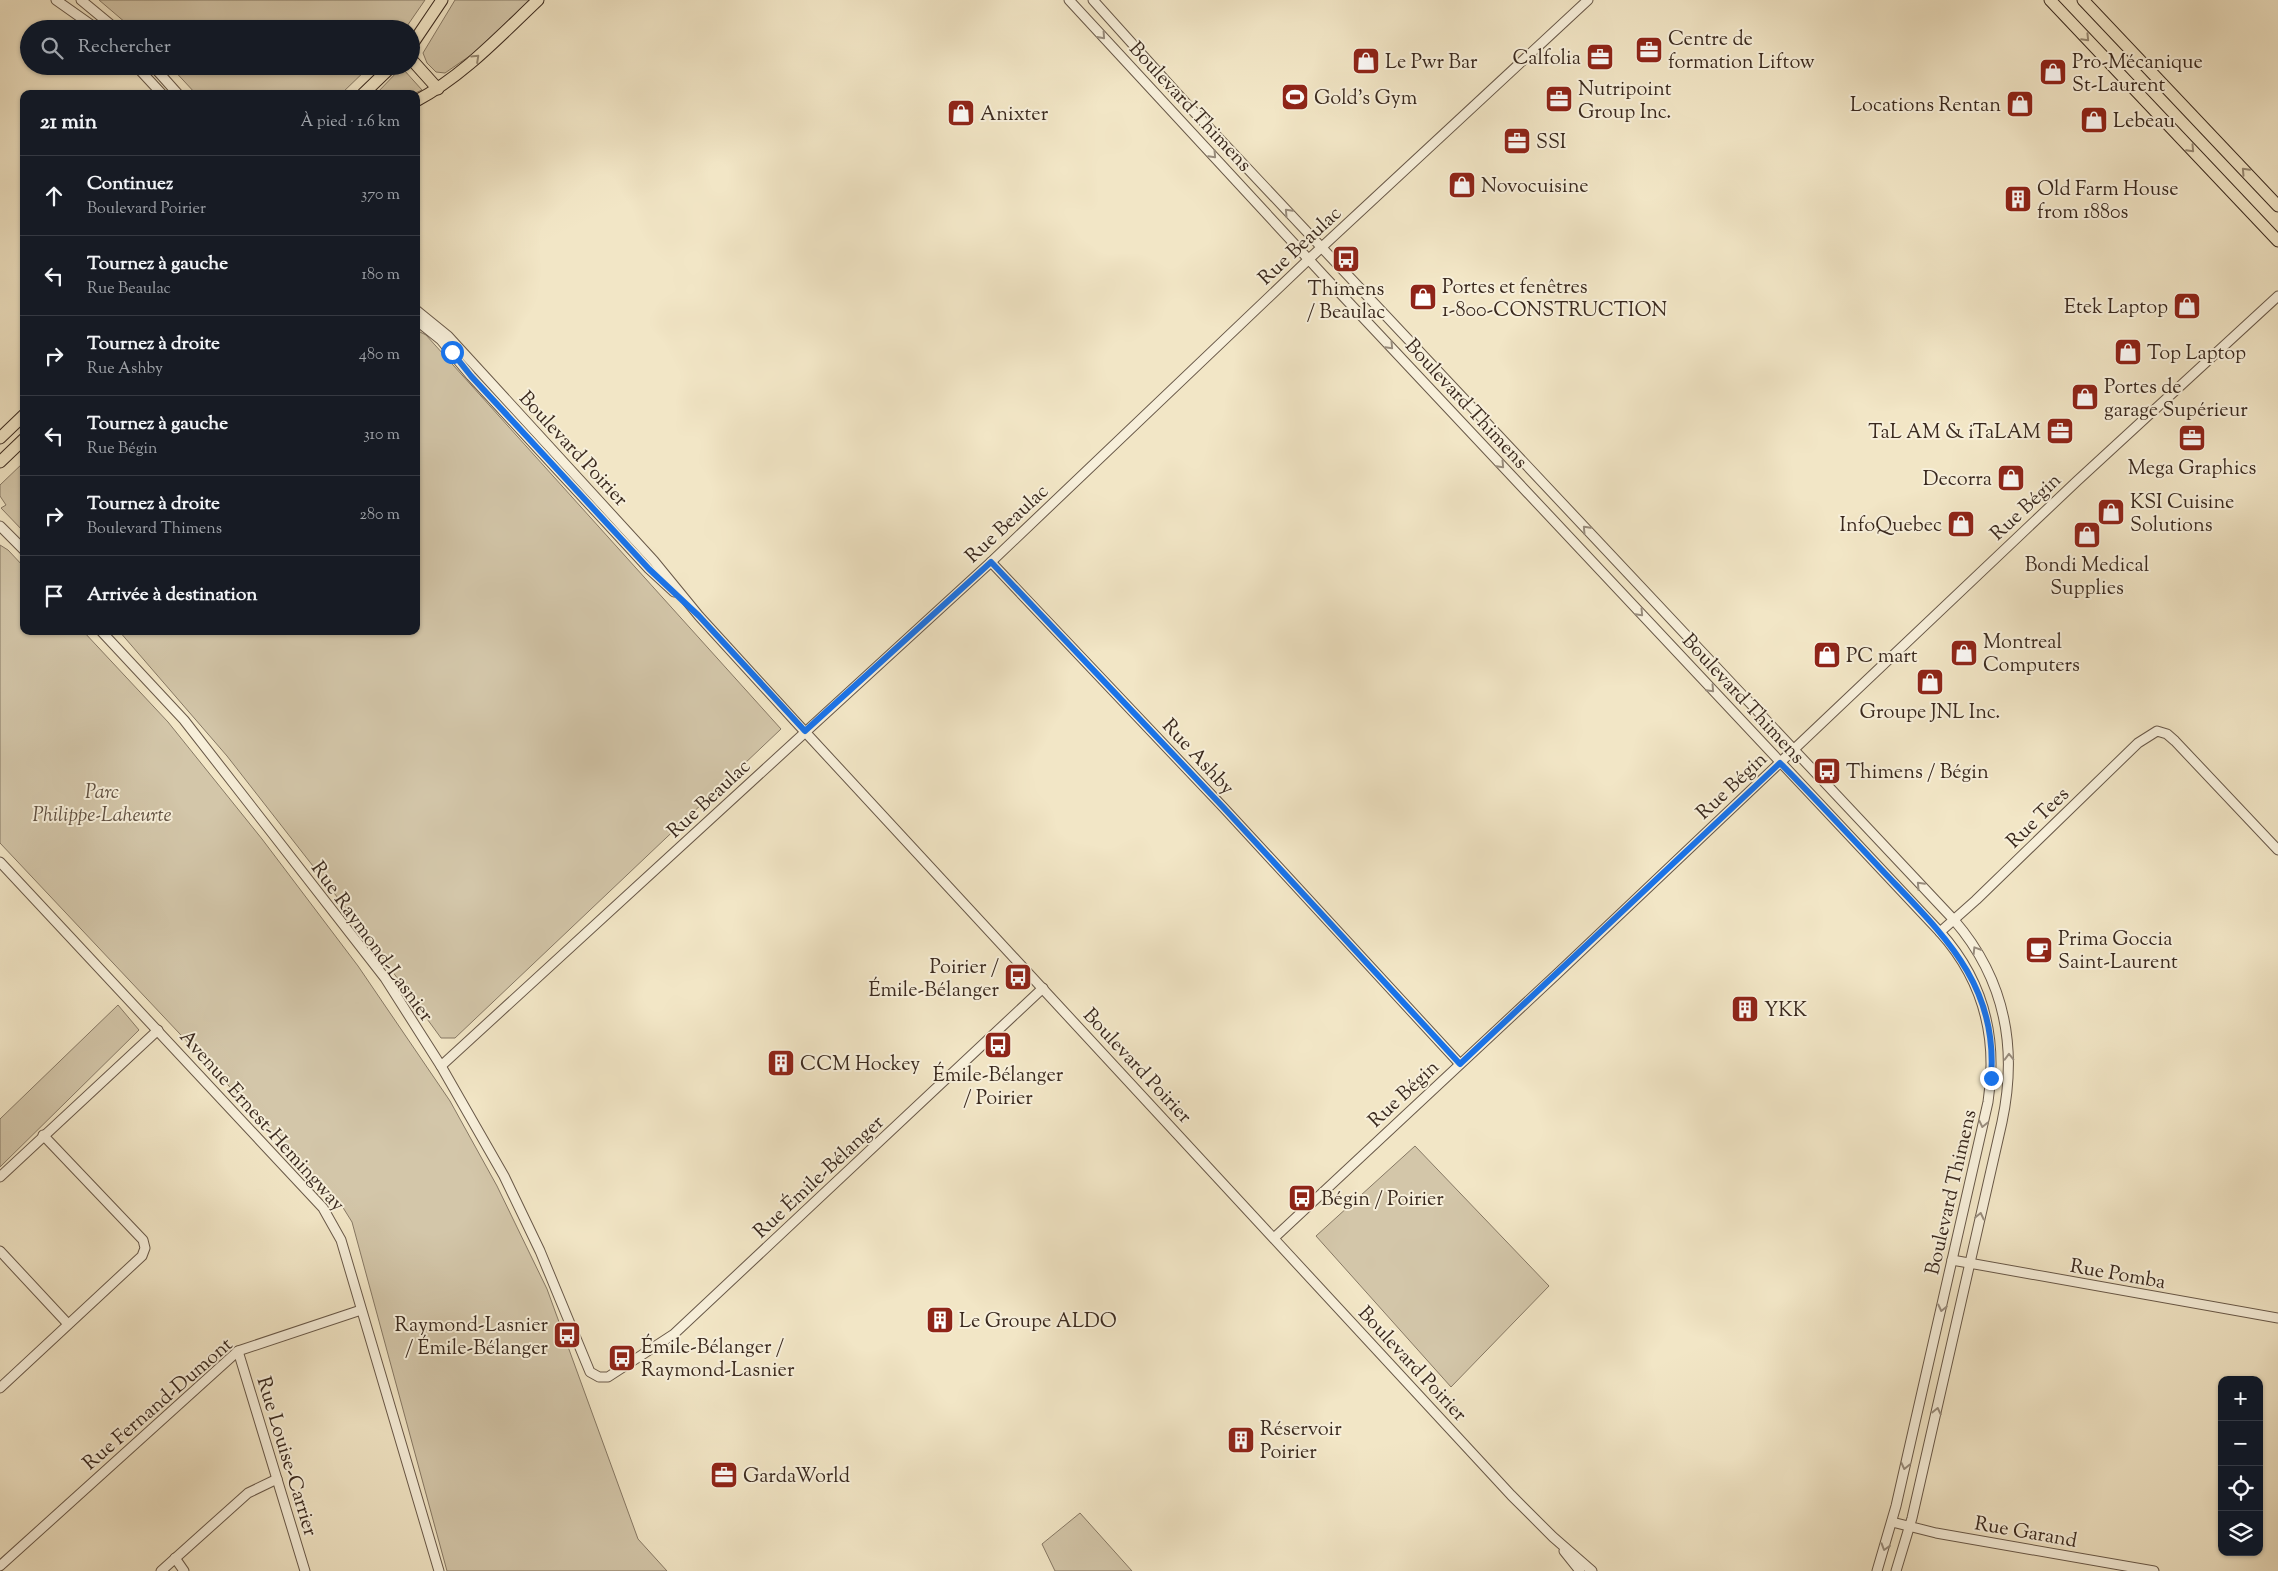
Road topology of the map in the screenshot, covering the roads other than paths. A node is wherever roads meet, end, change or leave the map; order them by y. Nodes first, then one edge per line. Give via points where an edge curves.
1 (56, 0) edge
2 (81, 0) edge
3 (442, 0) edge
4 (538, 0) edge
5 (1070, 0) edge
6 (1093, 0) edge
7 (1588, 0) edge
8 (2050, 0) edge
9 (2084, 0) edge
10 (84, 20) edge
11 (105, 20) edge
12 (420, 33) edge
13 (420, 69) edge
14 (144, 75) edge
15 (161, 75) edge
16 (383, 75) edge
17 (438, 89) junction
18 (158, 90) edge
19 (174, 90) edge
20 (367, 90) edge
21 (420, 99) edge
22 (2278, 206) edge
23 (2278, 241) edge
24 (1322, 248) junction
25 (1309, 259) junction
26 (2278, 296) edge
27 (420, 313) edge
28 (420, 323) edge
29 (20, 419) edge
30 (0, 438) edge
31 (20, 443) edge
32 (0, 462) edge
33 (0, 526) edge
34 (20, 546) edge
35 (991, 562) junction
36 (1620, 565) junction
37 (1606, 577) junction
38 (699, 616) junction
39 (105, 635) edge
40 (1705, 656) junction
41 (1692, 669) junction
42 (805, 731) junction
43 (1794, 750) junction
44 (1780, 763) junction
45 (2278, 850) edge
46 (0, 862) edge
47 (1954, 920) junction
48 (1940, 932) junction
49 (1043, 988) junction
50 (158, 1030) junction
51 (1460, 1064) junction
52 (441, 1066) junction
53 (43, 1135) junction
54 (0, 1176) edge
55 (1274, 1238) junction
56 (0, 1252) edge
57 (1952, 1260) junction
58 (1970, 1264) junction
59 (361, 1310) junction
60 (2278, 1318) edge
61 (68, 1324) junction
62 (238, 1351) junction
63 (608, 1377) joint
64 (0, 1388) edge
65 (277, 1479) junction
66 (1892, 1522) junction
67 (1910, 1527) junction
68 (1553, 1536) junction
69 (175, 1558) junction
70 (0, 1566) edge
71 (161, 1571) edge
72 (184, 1571) edge
73 (304, 1571) edge
74 (439, 1571) edge
75 (1580, 1571) edge
76 (1592, 1571) edge
77 (1877, 1571) edge
78 (1896, 1571) edge
79 (2154, 1571) edge

1 - 10 street
2 - 11 street
3 - 12 main road
17 -> 4 main road via 469,65
5 -> 25 street, Boulevard Thimens
24 -> 6 street, Boulevard Thimens
7 - 24 street, Rue Beaulac
8 -> 23 main road
22 -> 9 main road
13 - 17 main road
14 - 18 street
15 - 19 street
16 - 20 main road
17 - 21 main road
24 - 25 street, Rue Beaulac
36 -> 24 street, Boulevard Thimens
25 - 35 street, Rue Beaulac
25 -> 37 street, Boulevard Thimens
26 - 43 street, Rue Bégin via 2084,474
27 - 38 street, Boulevard Poirier via 448,336 654,561
28 - 38 street, Boulevard Poirier via 441,340 649,569
29 - 30 main road
31 - 32 main road
33 - 34 street
35 - 42 street, Rue Beaulac
35 - 51 street, Rue Ashby
36 - 37 street
36 - 40 street, Boulevard Thimens
37 -> 41 street, Boulevard Thimens
38 - 42 street, Boulevard Poirier
39 - 52 street, Rue Raymond-Lasnier via 184,720 385,978
40 - 41 street
40 - 43 street, Boulevard Thimens
41 -> 44 street, Boulevard Thimens
42 - 49 street, Boulevard Poirier
42 - 52 street, Rue Beaulac
43 - 44 street, Rue Bégin
47 -> 43 street, Boulevard Thimens
44 - 48 street, Boulevard Thimens
44 - 51 street, Rue Bégin
45 - 47 street, Rue Tees via 2180,746 2159,731 2138,743
46 - 50 street, Avenue Ernest-Hemingway
47 - 48 street, Rue Tees
58 -> 47 street, Boulevard Thimens via 2005,1107 2010,1054 2005,1020 1994,983 1975,948
48 -> 57 street, Boulevard Thimens via 1956,951 1977,990 1992,1052 1988,1102
49 - 55 street, Boulevard Poirier
49 - 63 street, Rue Émile-Bélanger via 674,1334
50 - 53 street
50 - 59 street, Avenue Ernest-Hemingway via 323,1208 341,1240
51 - 55 street, Rue Bégin
52 - 63 street, Rue Raymond-Lasnier via 504,1176 536,1242 590,1372
53 - 54 street
53 - 61 street via 143,1240 145,1248 142,1256
55 - 68 street, Boulevard Poirier via 1511,1495
56 - 61 street
57 - 58 street, Rue Pomba
57 -> 66 street, Boulevard Thimens
58 - 60 street, Rue Pomba
67 -> 58 street, Boulevard Thimens
59 - 62 street, Rue Fernand-Dumont
59 - 74 street, Avenue Ernest-Hemingway
61 - 64 street
62 - 65 street, Rue Louise-Carrier
62 - 70 street, Rue Fernand-Dumont
65 - 69 street via 248,1493
65 - 73 street, Rue Louise-Carrier
66 - 67 street, Rue Garand
66 -> 77 street, Boulevard Thimens
67 - 78 street, Boulevard Thimens
67 - 79 street, Rue Garand
68 - 75 street, Boulevard Poirier
68 - 76 street, Boulevard Poirier
69 - 71 street
69 - 72 street

